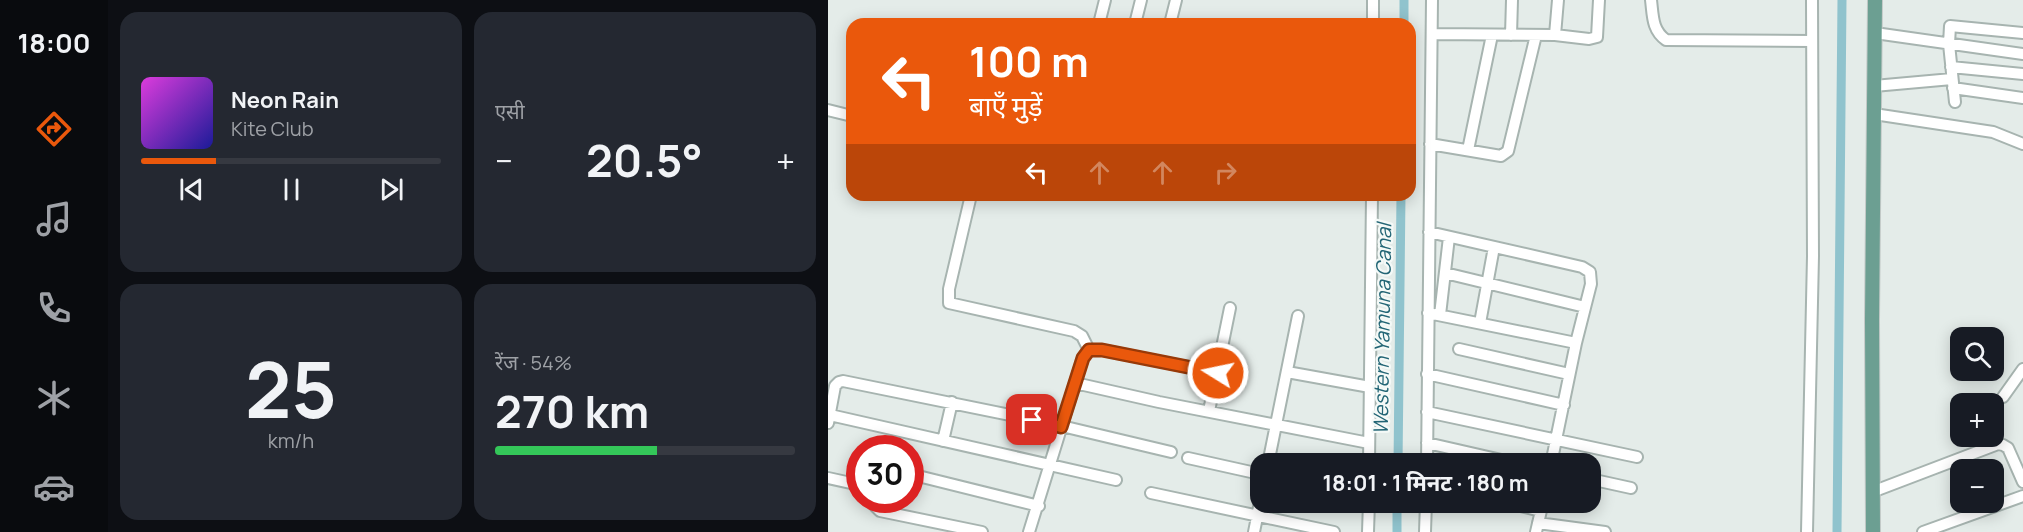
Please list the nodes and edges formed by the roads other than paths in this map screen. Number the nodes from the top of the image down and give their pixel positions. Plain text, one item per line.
1 (1105, 0) edge
2 (1141, 0) edge
3 (1176, 0) edge
4 (1373, 0) edge
5 (1432, 0) edge
6 (1512, 0) edge
7 (1558, 0) edge
8 (1599, 0) edge
9 (1651, 0) edge
10 (1812, 0) edge
11 (1875, 0) edge
12 (1100, 18) edge
13 (1136, 18) edge
14 (1172, 18) edge
15 (1373, 18) edge
16 (1875, 33) junction
17 (2023, 33) edge
18 (1432, 34) junction
19 (1492, 35) junction
20 (1511, 35) junction
21 (1536, 35) junction
22 (1555, 36) junction
23 (1812, 41) junction
24 (1949, 44) junction
25 (2023, 54) edge
26 (2023, 74) edge
27 (1952, 78) junction
28 (1874, 86) junction
29 (2023, 98) edge
30 (1955, 102) dead end
31 (828, 110) edge
32 (846, 114) edge
33 (1874, 114) junction
34 (1430, 144) junction
35 (2023, 144) edge
36 (1468, 150) junction
37 (970, 201) edge
38 (1372, 201) edge
39 (1429, 232) junction
40 (1449, 237) junction
41 (1494, 247) junction
42 (1445, 273) junction
43 (1487, 283) junction
44 (1585, 307) junction
45 (1230, 308) dead end
46 (1428, 313) junction
47 (1440, 315) junction
48 (1298, 316) dead end
49 (1480, 322) junction
50 (1576, 343) junction
51 (1459, 349) dead end
52 (1089, 350) junction
53 (2023, 369) edge
54 (1287, 372) junction
55 (1218, 373) junction
56 (1427, 374) junction
57 (1569, 374) junction
58 (1075, 383) junction
59 (1370, 387) junction
60 (2004, 397) edge
61 (952, 402) junction
62 (1564, 405) junction
63 (1209, 411) junction
64 (1427, 412) junction
65 (829, 419) edge
66 (1276, 425) junction
67 (1061, 427) junction
68 (1556, 440) junction
69 (943, 441) junction
70 (1370, 443) junction
71 (1427, 443) junction
72 (1171, 452) dead end
73 (1270, 453) edge
74 (1370, 453) edge
75 (1427, 453) edge
76 (1471, 453) edge
77 (1553, 453) edge
78 (1637, 457) dead end
79 (1188, 458) dead end
80 (1049, 465) junction
81 (1250, 472) edge
82 (924, 477) edge
83 (828, 478) edge
84 (1116, 480) dead end
85 (1601, 481) edge
86 (846, 482) edge
87 (2023, 482) edge
88 (1630, 488) dead end
89 (1872, 492) junction
90 (1151, 493) dead end
91 (2023, 496) edge
92 (1039, 506) junction
93 (885, 513) edge
94 (1258, 513) edge
95 (1369, 513) edge
96 (1426, 513) edge
97 (1541, 513) edge
98 (1257, 517) junction
99 (1537, 528) edge
100 (982, 532) edge
101 (1029, 532) edge
102 (1254, 532) edge
103 (1334, 532) edge
104 (1368, 532) edge
105 (1425, 532) edge
106 (1605, 532) edge
107 (1808, 532) edge
108 (1873, 532) edge
109 (1923, 532) edge

1 - 12 street
2 - 13 street
3 - 14 street
4 - 15 street
5 - 18 street
6 - 20 street
7 - 22 street
8 - 22 street
9 - 23 street
10 - 23 street
11 - 16 main road
16 - 24 street
16 - 28 main road
17 - 24 street
18 - 19 street
18 - 34 street
19 - 20 street
19 - 36 street
20 - 21 street
21 - 22 street
21 - 36 street
23 - 107 street
24 - 25 street
24 - 27 street
26 - 27 street
27 - 28 street
27 - 29 street
27 - 30 street
28 - 33 main road
31 - 32 street
33 - 35 street
33 - 89 main road
34 - 36 street
34 - 39 street
37 - 52 street
38 - 59 street
39 - 40 street
39 - 46 street
40 - 41 street
40 - 42 street
41 - 43 street
41 - 44 street
42 - 43 street
42 - 47 street
43 - 44 street
43 - 49 street
44 - 50 street
45 - 55 street
46 - 47 street
46 - 56 street
47 - 49 street
48 - 54 street
49 - 50 street
50 - 57 street
51 - 57 street
52 - 55 street
52 - 58 street
53 - 60 street
54 - 59 street
54 - 66 street
55 - 63 street
56 - 62 street
56 - 64 street
57 - 62 street
58 - 63 street
58 - 67 street
59 - 70 street
61 - 65 street
61 - 67 street
61 - 69 street
62 - 68 street
63 - 66 street
64 - 68 street
64 - 71 street
65 - 69 street
66 - 70 street
66 - 73 street
67 - 72 street
67 - 80 street
68 - 77 street
68 - 78 street
69 - 80 street
70 - 74 street
71 - 75 street
71 - 76 street
79 - 81 street
80 - 84 street
80 - 92 street
82 - 92 street
83 - 86 street
85 - 88 street
87 - 89 street
89 - 108 main road
90 - 98 street
91 - 109 street
92 - 101 street
93 - 100 street
94 - 98 street
95 - 104 street
96 - 105 street
97 - 99 street
98 - 102 street
98 - 103 street
99 - 106 street

